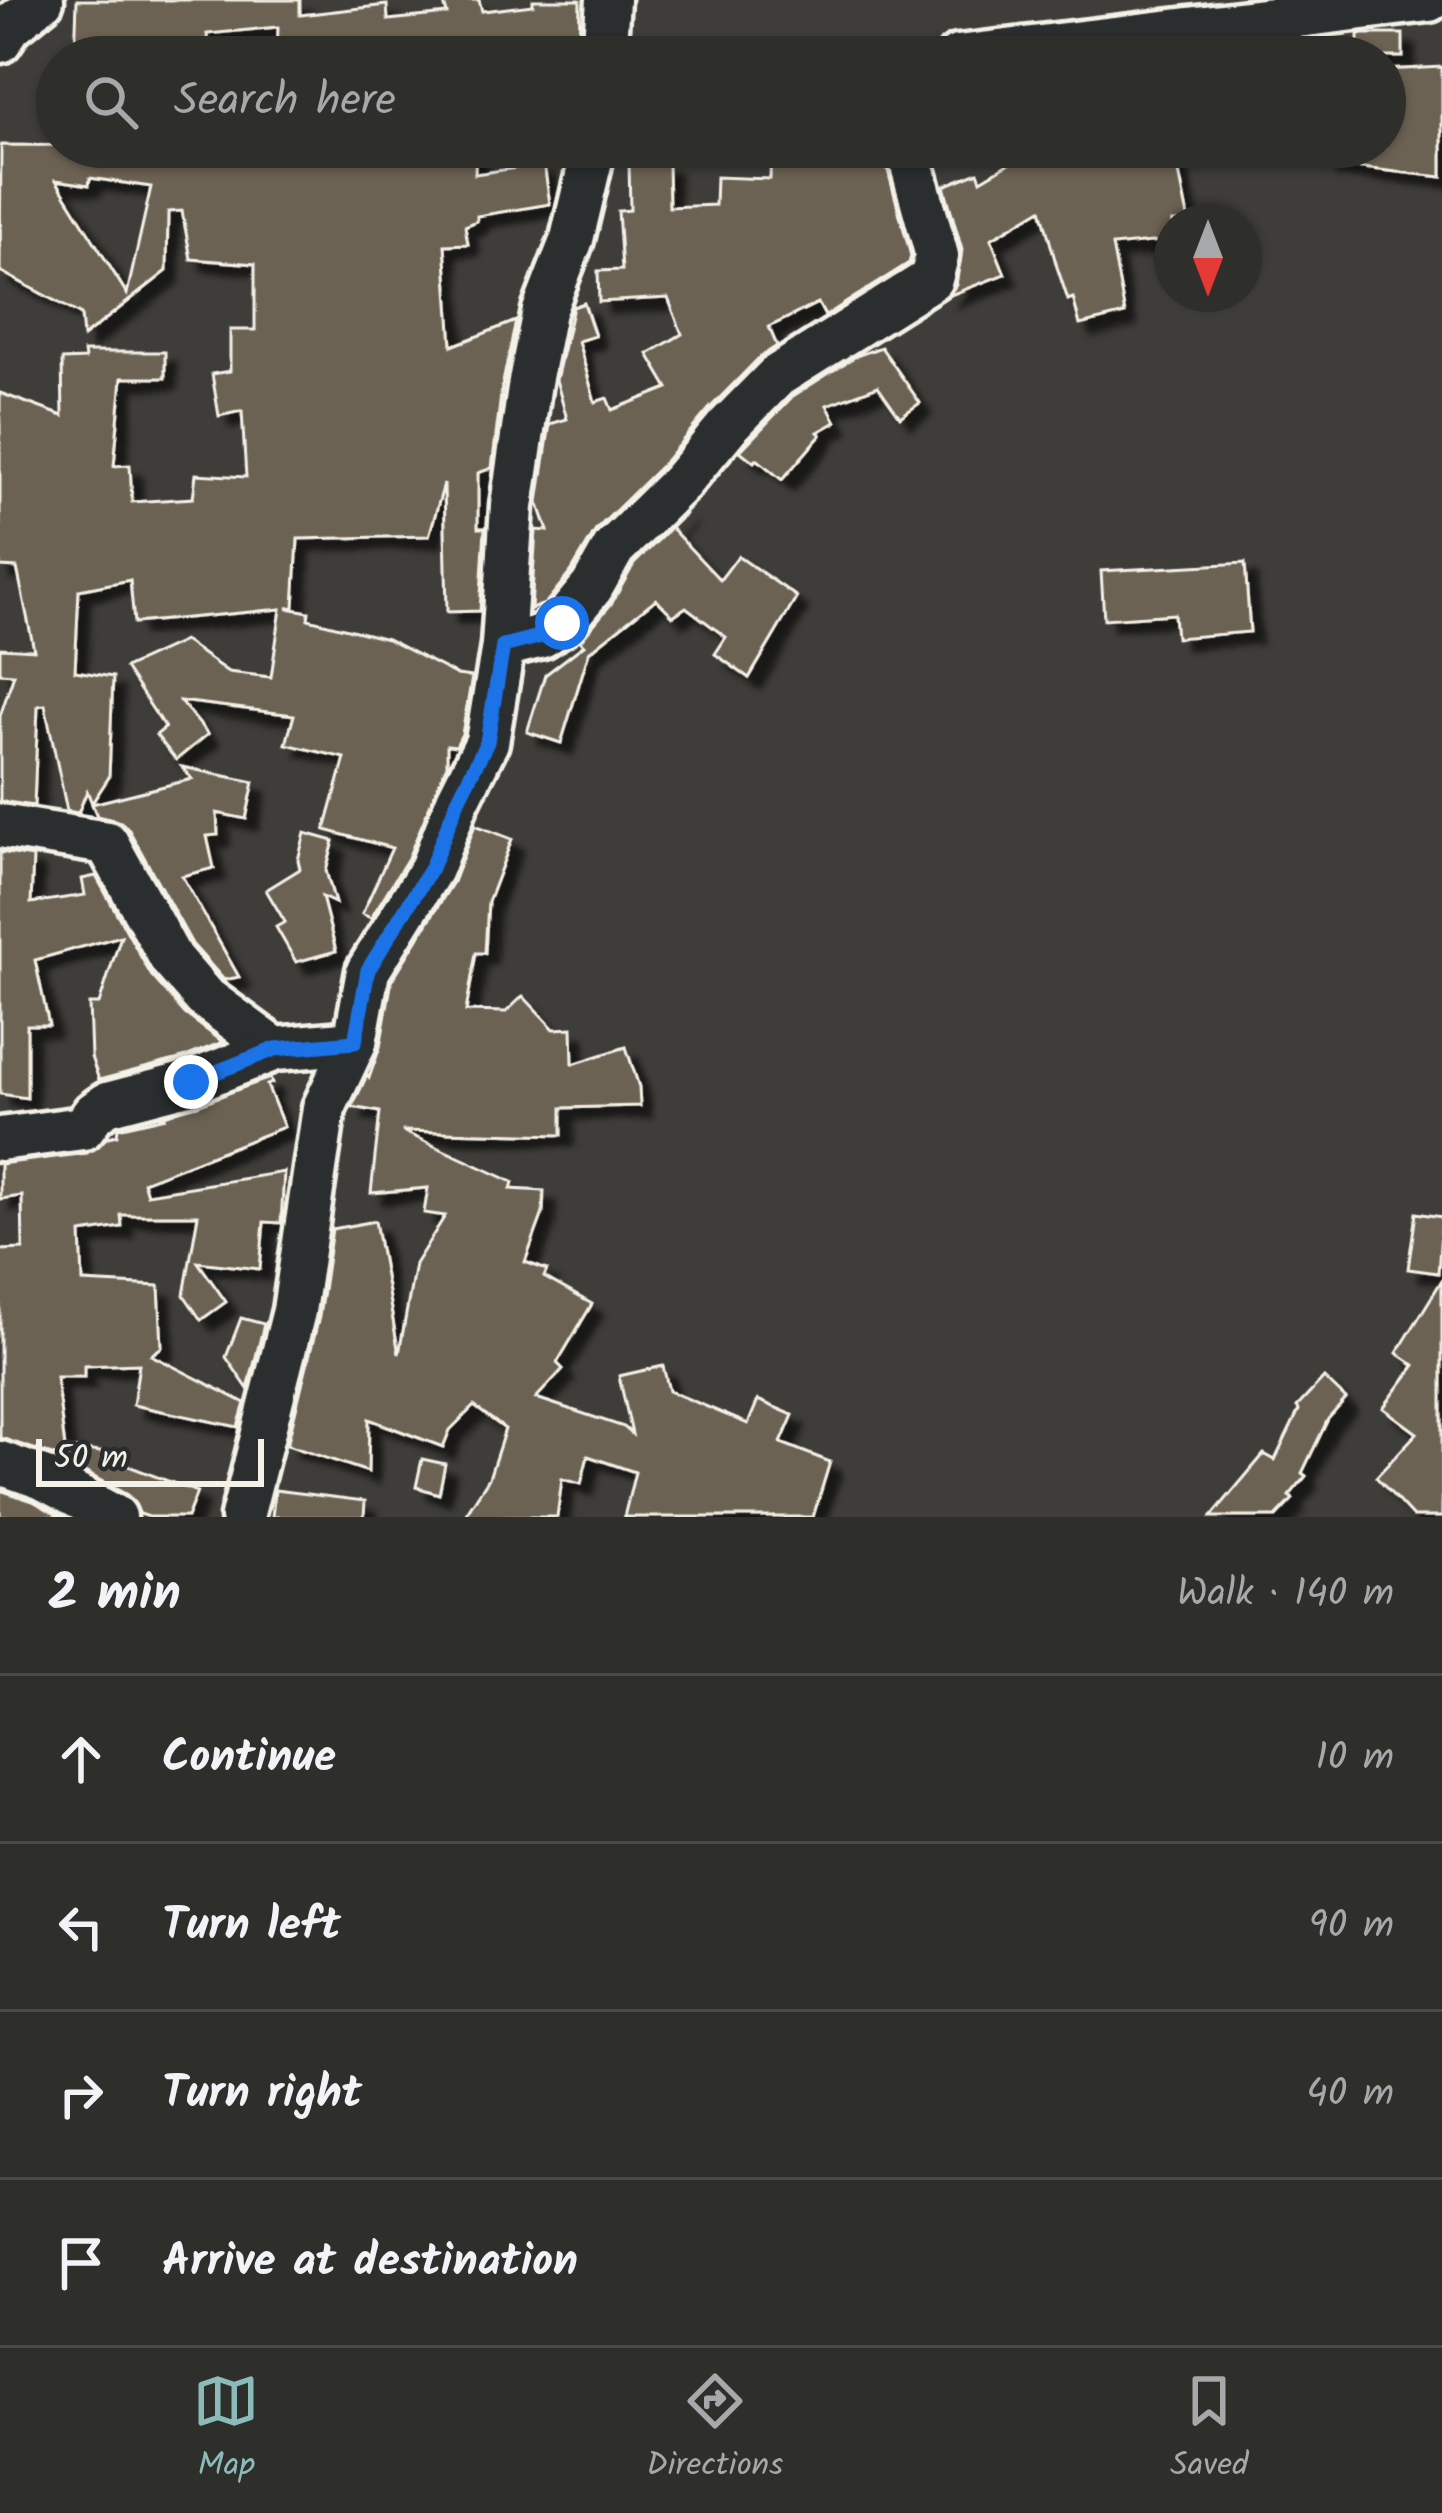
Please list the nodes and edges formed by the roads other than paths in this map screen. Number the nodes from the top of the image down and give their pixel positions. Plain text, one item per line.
1 (42, 0) edge
2 (608, 0) edge
3 (1435, 1) edge
4 (605, 36) edge
5 (1137, 36) edge
6 (0, 41) edge
7 (589, 168) edge
8 (913, 168) edge
9 (503, 646) junction
10 (0, 826) edge
11 (355, 1042) junction
12 (275, 1049) junction
13 (0, 1139) edge
14 (0, 1463) edge
15 (116, 1517) edge
16 (242, 1517) edge

1 - 6 street
2 - 4 street
3 - 5 street
7 - 9 street
8 - 9 street
9 - 11 street
10 - 12 street
11 - 12 street
11 - 16 street
12 - 13 street
14 - 15 street

